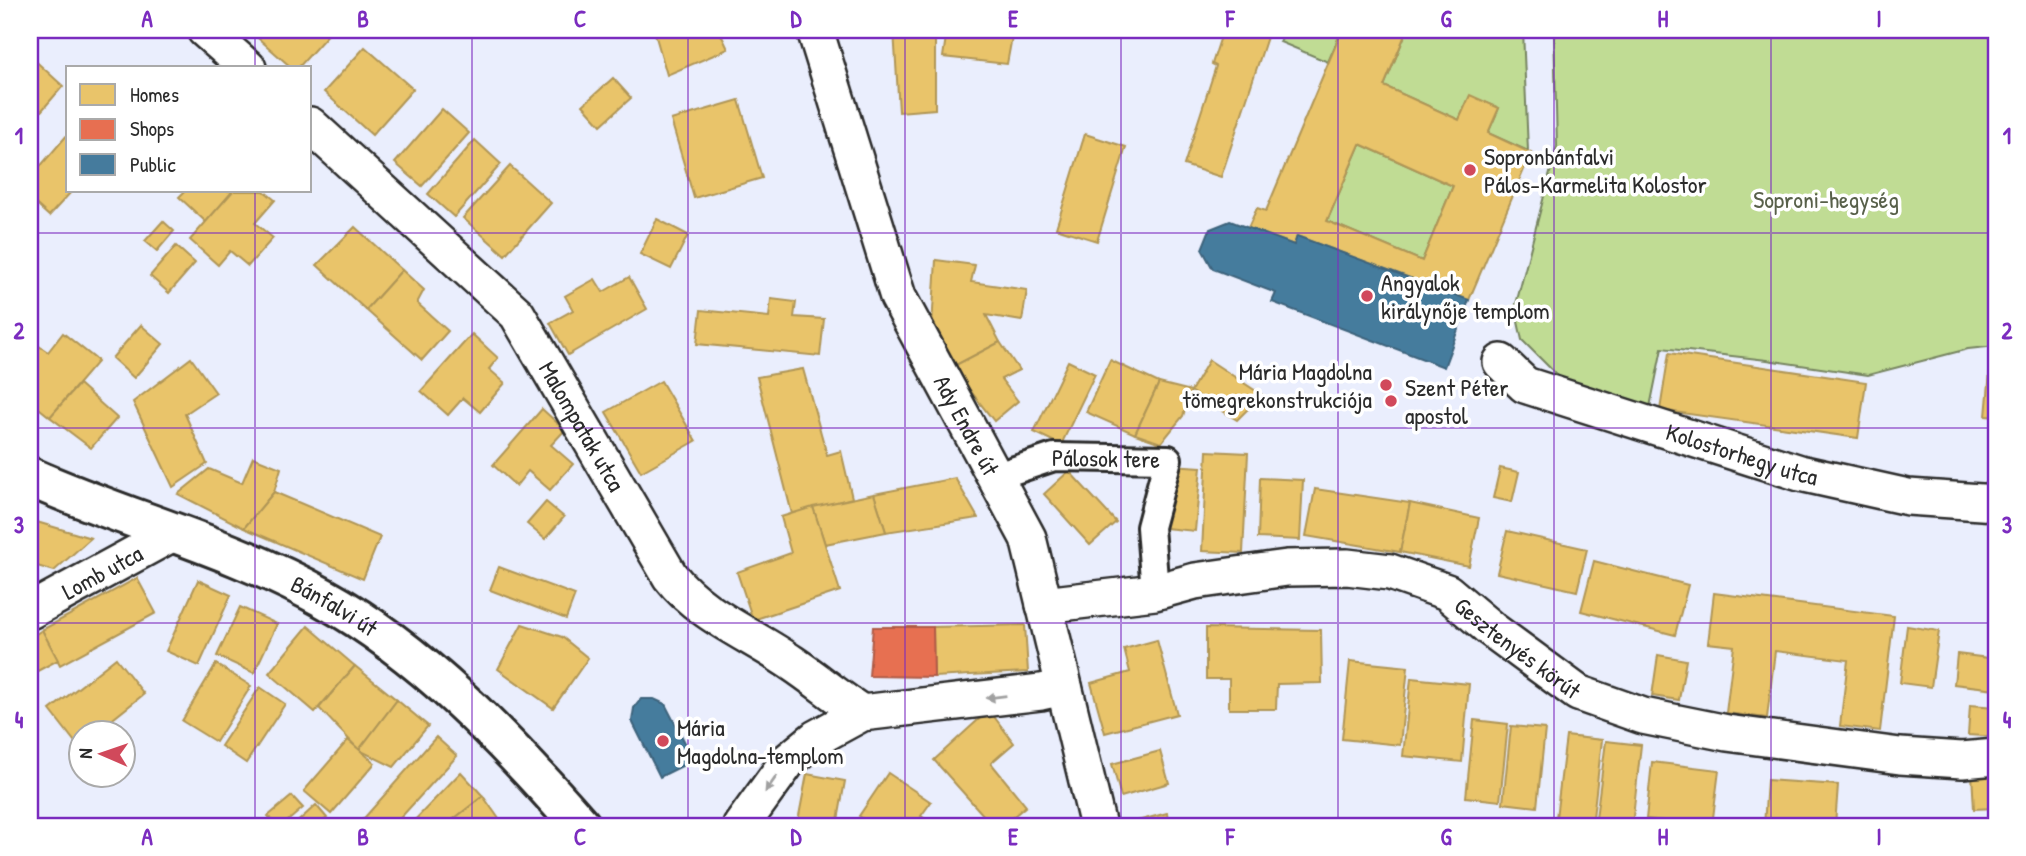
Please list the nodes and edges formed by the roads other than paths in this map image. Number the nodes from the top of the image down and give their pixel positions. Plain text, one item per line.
1 (205, 30) edge
2 (815, 30) edge
3 (246, 66) edge
4 (312, 127) edge
5 (1501, 362) dead end
6 (997, 476) junction
7 (30, 477) edge
8 (1996, 503) edge
9 (175, 532) junction
10 (1155, 592) junction
11 (1044, 605) junction
12 (30, 611) edge
13 (1063, 687) junction
14 (862, 713) junction
15 (1996, 757) edge
16 (581, 826) edge
17 (741, 826) edge
18 (1098, 826) edge

1 - 3 street
2 - 6 street, Ady Endre út
4 - 14 street, Malompatak utca
5 - 8 street, Kolostorhegy utca
6 - 10 street, Pálosok tere
6 - 11 street, Ady Endre út
7 - 9 street, Bánfalvi út
9 - 12 street, Lomb utca
9 - 16 street, Bánfalvi út
10 - 11 street, Gesztenyés körút
10 - 15 street, Gesztenyés körút
11 - 13 street, Ady Endre út
13 -> 14 street
13 - 18 street, Ady Endre út
14 -> 17 street

